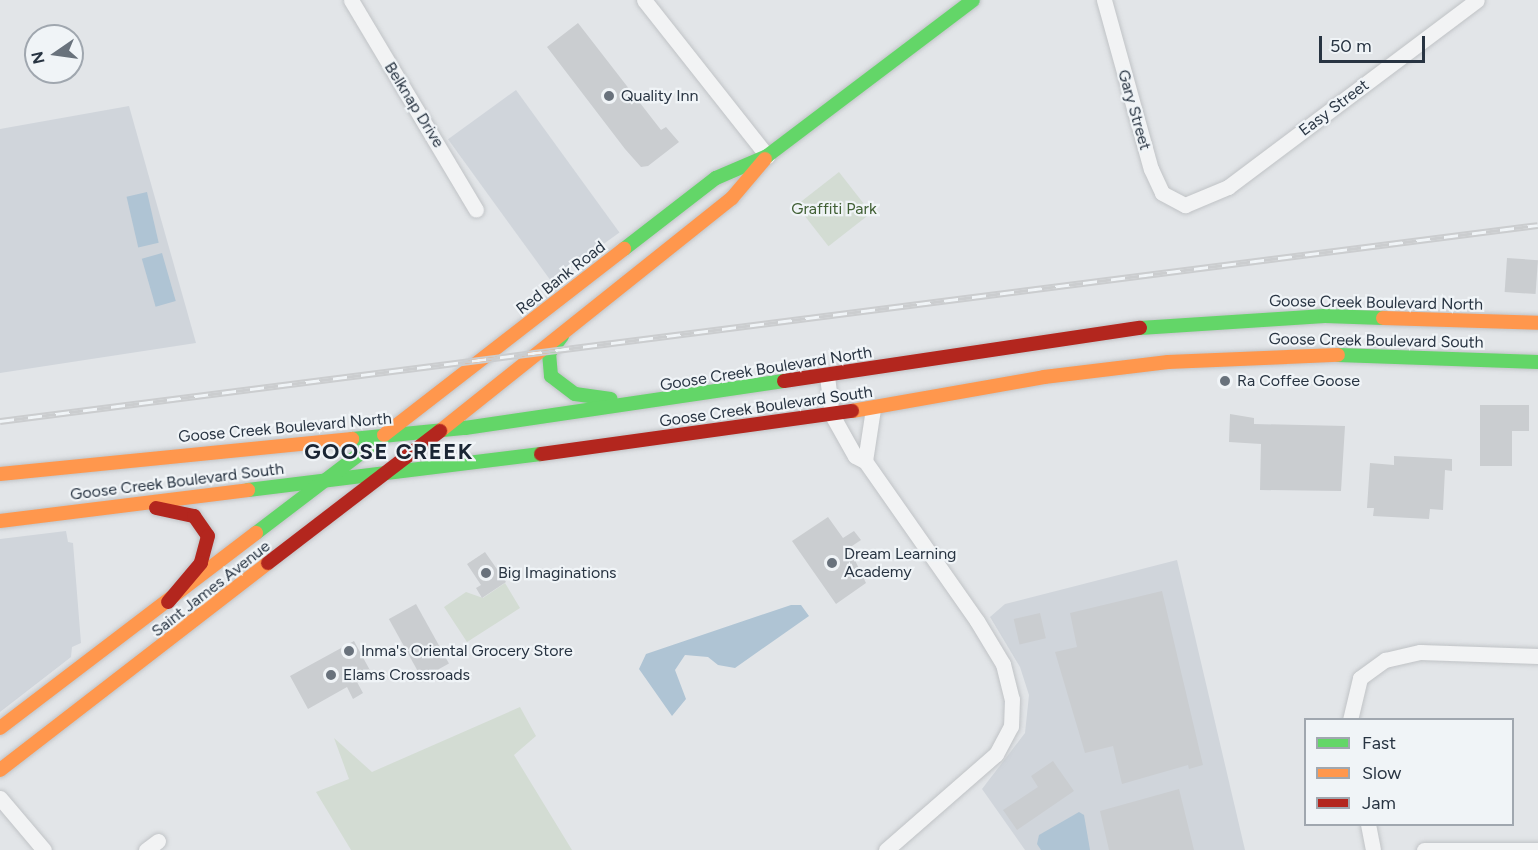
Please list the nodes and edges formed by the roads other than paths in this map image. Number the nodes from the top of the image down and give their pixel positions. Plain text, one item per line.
1 (351, 0) edge
2 (644, 0) edge
3 (973, 0) edge
4 (1104, 0) edge
5 (1476, 0) edge
6 (767, 156) junction
7 (1185, 205) joint
8 (476, 210) dead end
9 (1538, 323) edge
10 (562, 336) junction
11 (1538, 362) edge
12 (827, 376) junction
13 (648, 404) junction
14 (873, 409) junction
15 (832, 416) junction
16 (440, 431) junction
17 (382, 437) junction
18 (865, 461) junction
19 (386, 473) junction
20 (0, 474) edge
21 (327, 480) junction
22 (124, 506) junction
23 (0, 521) edge
24 (168, 602) junction
25 (1538, 656) edge
26 (1350, 718) edge
27 (0, 728) edge
28 (0, 770) edge
29 (0, 798) edge
30 (1368, 826) edge
31 (44, 850) edge
32 (886, 850) edge
33 (1373, 850) edge
34 (1424, 850) edge
35 (1538, 850) edge

1 - 8 street, Belknap Drive
2 - 6 street
3 - 6 main road, Red Bank Road
4 - 7 street, Gary Street
5 - 7 street, Easy Street
6 - 10 main road, Red Bank Road
6 - 17 main road, Red Bank Road
9 - 12 main road, Goose Creek Boulevard North
10 - 13 main road
10 - 16 main road, Red Bank Road
11 - 14 main road, Goose Creek Boulevard South
12 - 13 main road, Goose Creek Boulevard North
12 - 15 street
13 - 16 main road, Goose Creek Boulevard North
14 - 15 main road, Goose Creek Boulevard South
14 - 18 street
15 - 18 street
15 - 19 main road, Goose Creek Boulevard South
16 - 17 main road, Goose Creek Boulevard North
16 - 19 main road, Saint James Avenue
17 - 20 main road, Goose Creek Boulevard North
17 - 21 main road, Saint James Avenue
18 - 32 street
19 - 21 main road, Goose Creek Boulevard South
19 - 28 main road, Saint James Avenue
21 - 22 main road, Goose Creek Boulevard South
21 - 24 main road, Saint James Avenue
22 - 23 main road, Goose Creek Boulevard South
22 - 24 main road
24 - 27 main road, Saint James Avenue
25 - 26 street
29 - 31 street
30 - 33 street
34 - 35 street

